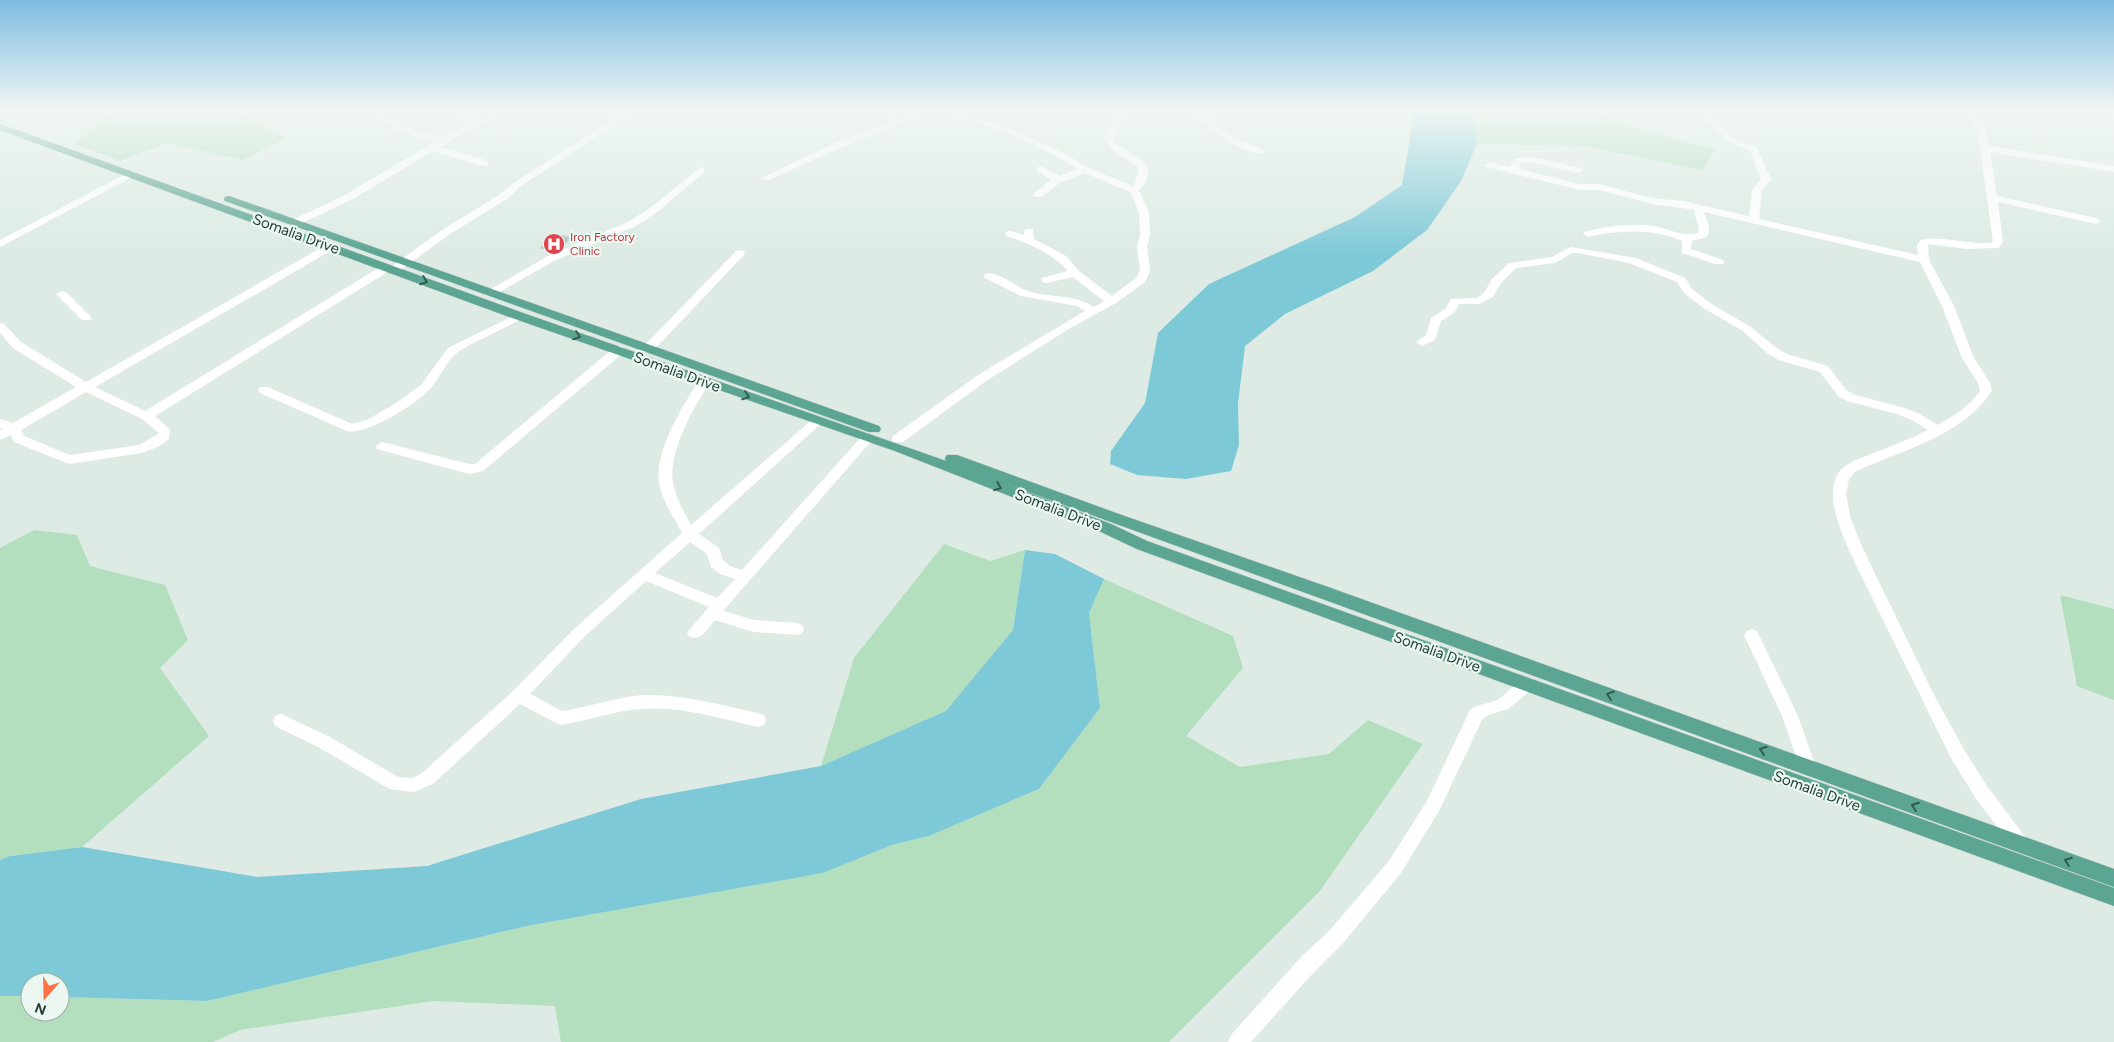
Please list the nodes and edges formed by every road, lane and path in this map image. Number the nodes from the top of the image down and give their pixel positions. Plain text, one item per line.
1 (83, 157) edge
2 (113, 157) edge
3 (418, 157) edge
4 (464, 157) edge
5 (561, 157) edge
6 (813, 157) edge
7 (1063, 157) edge
8 (1128, 157) edge
9 (1757, 157) edge
10 (1987, 157) edge
11 (2039, 157) edge
12 (485, 164) dead end
13 (1490, 165) dead end
14 (1040, 169) dead end
15 (2114, 169) edge
16 (701, 170) dead end
17 (1085, 170) junction
18 (1578, 170) dead end
19 (1516, 172) junction
20 (131, 174) junction
21 (766, 178) dead end
22 (1058, 180) junction
23 (1134, 190) junction
24 (1038, 195) dead end
25 (1991, 198) junction
26 (1700, 208) junction
27 (2096, 221) dead end
28 (296, 222) junction
29 (1754, 222) junction
30 (1010, 234) dead end
31 (1588, 234) dead end
32 (1687, 239) junction
33 (0, 244) edge
34 (330, 247) junction
35 (740, 253) dead end
36 (1924, 260) junction
37 (1719, 262) dead end
38 (395, 266) junction
39 (1075, 272) junction
40 (989, 276) dead end
41 (1046, 280) dead end
42 (490, 292) junction
43 (62, 294) dead end
44 (1112, 301) junction
45 (1094, 311) junction
46 (519, 316) junction
47 (86, 318) dead end
48 (0, 326) edge
49 (1422, 342) dead end
50 (648, 349) junction
51 (620, 350) junction
52 (704, 382) junction
53 (87, 388) junction
54 (264, 390) dead end
55 (146, 416) junction
56 (818, 421) junction
57 (0, 422) edge
58 (14, 428) junction
59 (1937, 430) junction
60 (0, 436) edge
61 (868, 438) junction
62 (898, 439) junction
63 (382, 446) dead end
64 (689, 534) junction
65 (644, 574) junction
66 (744, 576) junction
67 (716, 609) junction
68 (797, 629) dead end
69 (695, 632) dead end
70 (1752, 635) dead end
71 (1526, 684) junction
72 (519, 696) junction
73 (281, 720) dead end
74 (758, 720) dead end
75 (1808, 767) junction
76 (2020, 844) junction
77 (2114, 878) edge
78 (2114, 897) edge
79 (1238, 1042) edge

1 - 20 main road, Somalia Drive
2 - 28 main road, Somalia Drive
3 - 28 street
4 - 12 street
5 - 38 street
6 - 21 street
7 - 17 street
8 - 23 street
9 - 29 street
10 - 25 street
11 - 15 street
13 - 19 street
14 - 22 street
16 - 42 street
17 - 22 street
17 - 23 street
18 - 19 street
19 - 26 street
20 - 33 street
20 - 34 main road, Somalia Drive
22 - 24 street
23 - 44 street
25 - 27 street
25 - 36 street
26 - 29 street
26 - 32 street
28 - 38 main road, Somalia Drive
29 - 36 street
30 - 39 street
31 - 32 street
32 - 37 street
34 - 38 main road, Somalia Drive
34 - 53 street
35 - 50 street
36 - 59 street
38 - 42 main road, Somalia Drive
38 -> 46 main road, Somalia Drive
38 - 55 street
39 - 41 street
39 - 44 street
40 - 45 street
42 - 50 main road, Somalia Drive
43 - 47 street
44 - 45 street
45 - 62 street
46 -> 51 main road, Somalia Drive
46 - 54 street
48 - 53 street
49 - 59 street
50 - 62 main road, Somalia Drive
51 - 52 main road, Somalia Drive
51 - 63 street
52 -> 56 main road, Somalia Drive
52 - 64 street
53 - 55 street
53 - 58 street
55 - 58 street
56 - 61 main road, Somalia Drive
56 - 64 street
57 - 58 street
58 - 60 street
59 - 76 street
61 - 66 street
61 -> 71 main road, Somalia Drive
75 -> 62 main road, Somalia Drive
64 - 65 street
64 - 66 street
65 - 67 street
65 - 72 street
66 - 67 street
67 - 68 street
67 - 69 street
70 - 75 street
71 - 78 main road, Somalia Drive
71 - 79 street
72 - 73 street
72 - 74 street
76 -> 75 main road, Somalia Drive
77 -> 76 main road, Somalia Drive

